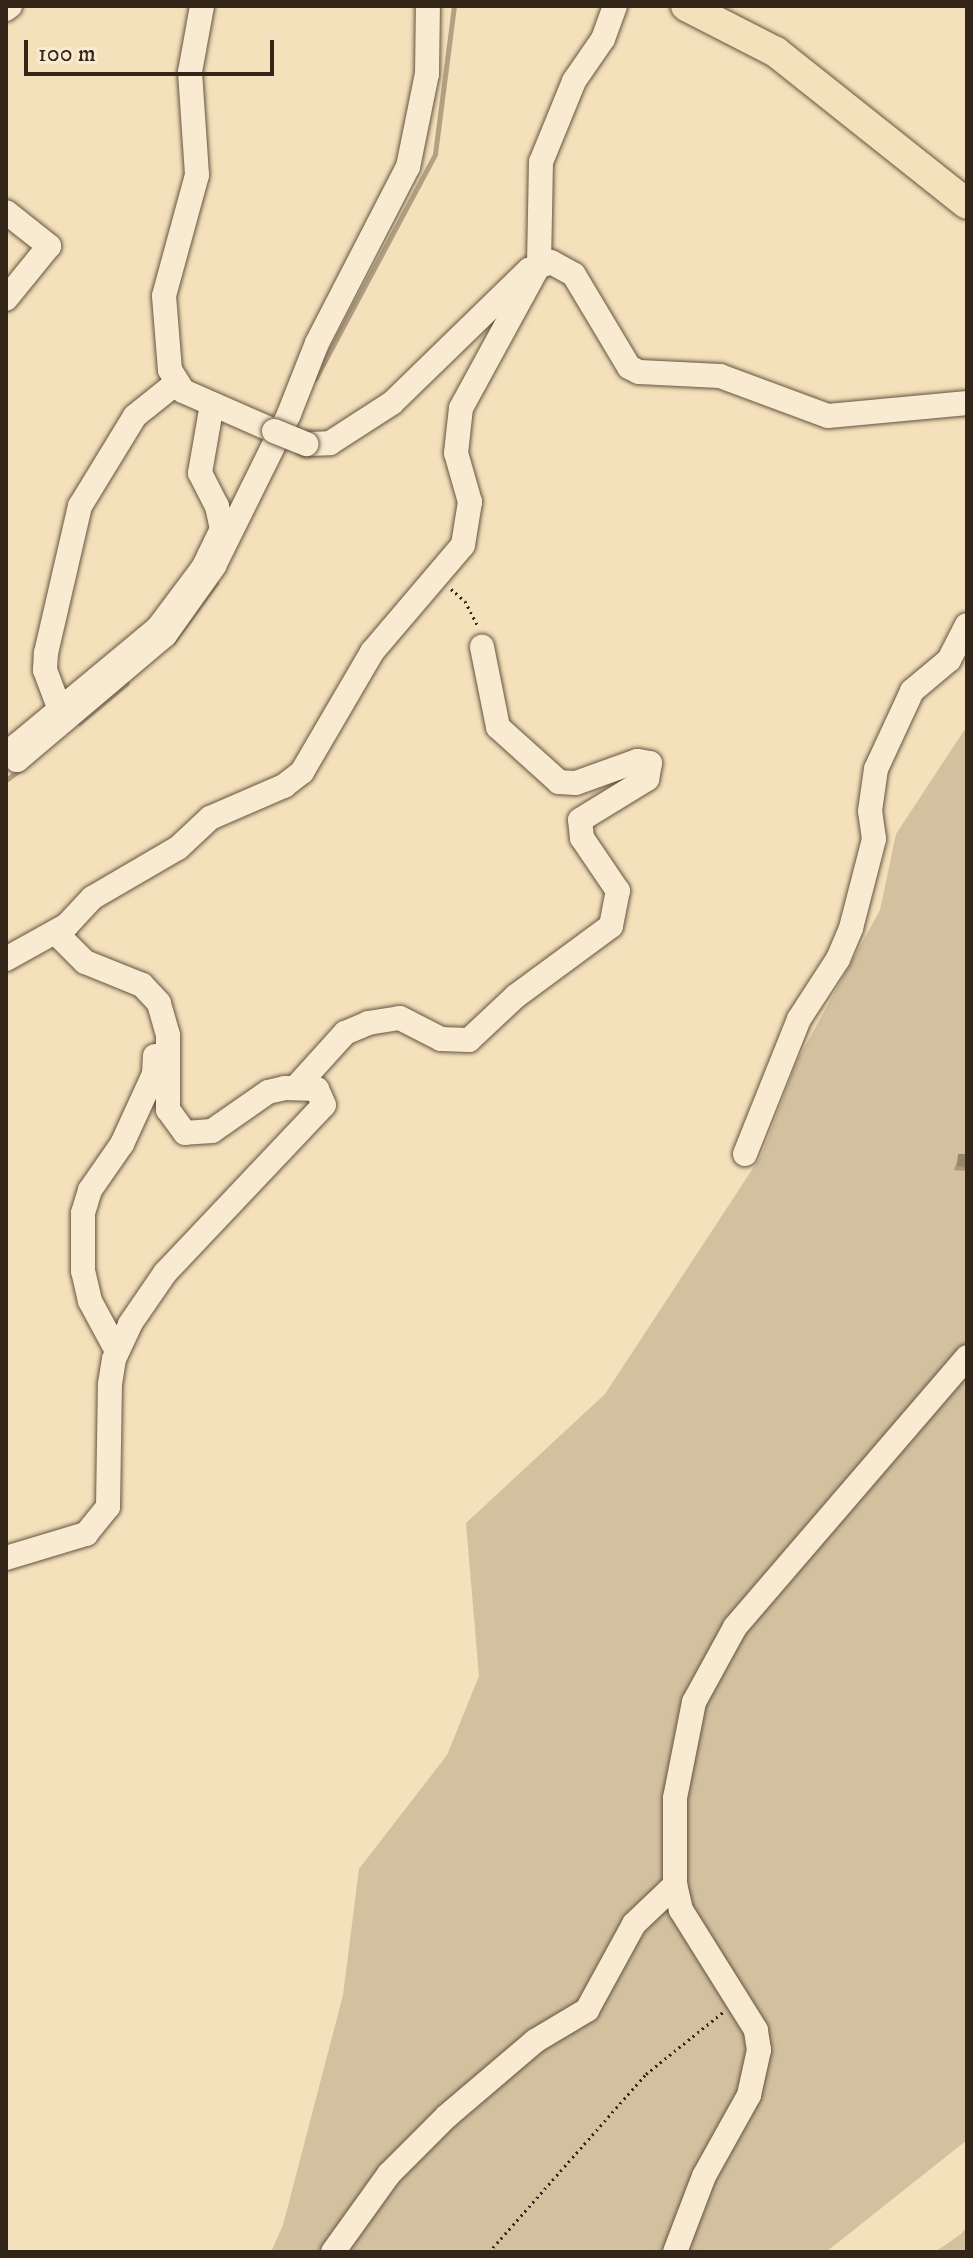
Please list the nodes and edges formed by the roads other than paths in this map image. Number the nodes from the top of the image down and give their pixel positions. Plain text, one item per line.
1 (202, 6) edge
2 (428, 6) edge
3 (615, 6) edge
4 (686, 6) edge
5 (720, 6) edge
6 (967, 186) edge
7 (967, 204) edge
8 (6, 212) edge
9 (539, 265) junction
10 (6, 299) edge
11 (175, 384) junction
12 (967, 403) edge
13 (212, 404) junction
14 (967, 625) edge
15 (482, 647) road end
16 (60, 710) junction
17 (55, 932) junction
18 (6, 959) edge
19 (165, 1019) junction
20 (297, 1086) junction
21 (745, 1154) dead end
22 (117, 1351) junction
23 (967, 1357) edge
24 (64, 1538) junction
25 (6, 1558) edge
26 (6, 1573) edge
27 (675, 1885) junction
28 (333, 2252) edge
29 (675, 2252) edge

1 - 11 street
2 - 16 street
3 - 9 street
4 - 7 main road
5 - 6 main road
8 - 10 street
9 - 12 street
9 - 13 street, bridge
9 - 17 street
11 - 13 street
11 - 16 street
13 - 16 street
14 - 21 street
15 - 20 street
17 - 18 street
17 - 19 street
19 - 20 street
19 - 22 street
20 - 22 street
22 - 24 street
23 - 27 street
24 - 25 street
24 - 26 street
27 - 28 street
27 - 29 street

